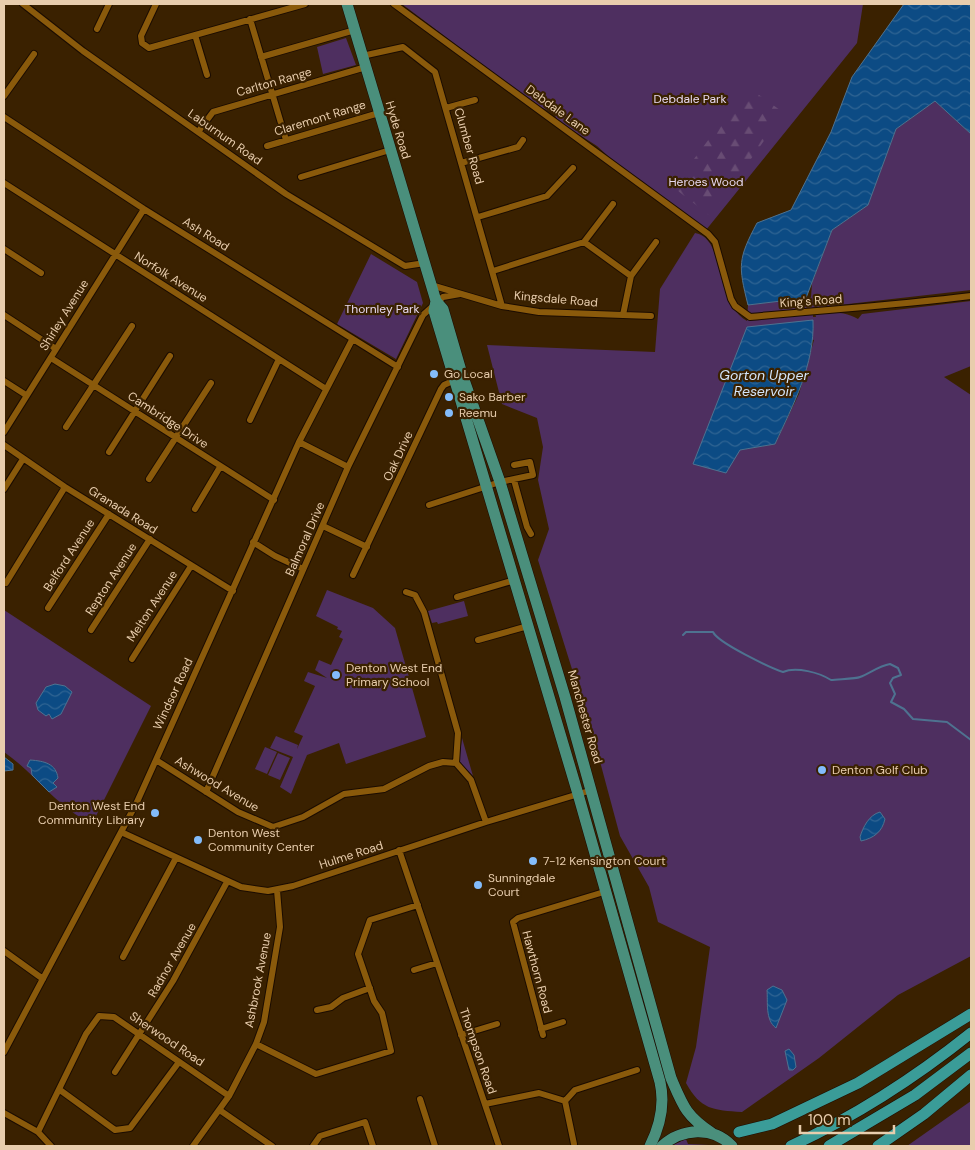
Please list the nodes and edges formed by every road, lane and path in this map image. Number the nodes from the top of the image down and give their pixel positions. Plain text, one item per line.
1 (23, 4) edge
2 (109, 4) edge
3 (156, 4) edge
4 (304, 4) edge
5 (347, 4) edge
6 (394, 4) edge
7 (250, 19) junction
8 (97, 29) dead end
9 (354, 30) junction
10 (195, 35) junction
11 (34, 54) dead end
12 (261, 56) junction
13 (364, 61) junction
14 (206, 75) dead end
15 (272, 95) junction
16 (4, 96) edge
17 (475, 100) dead end
18 (446, 108) junction
19 (379, 113) junction
20 (4, 117) edge
21 (198, 132) junction
22 (286, 140) junction
23 (523, 140) dead end
24 (267, 146) dead end
25 (390, 150) junction
26 (461, 163) junction
27 (574, 168) dead end
28 (301, 177) dead end
29 (4, 183) edge
30 (613, 204) dead end
31 (144, 209) junction
32 (478, 217) junction
33 (708, 234) joint
34 (584, 242) junction
35 (656, 242) dead end
36 (4, 249) edge
37 (115, 256) junction
38 (425, 263) junction
39 (493, 271) junction
40 (41, 273) dead end
41 (632, 276) junction
42 (431, 285) junction
43 (460, 294) junction
44 (971, 296) edge
45 (436, 301) junction
46 (502, 306) junction
47 (4, 315) edge
48 (623, 315) junction
49 (651, 316) dead end
50 (132, 326) dead end
51 (352, 340) junction
52 (56, 349) junction
53 (170, 356) dead end
54 (51, 358) junction
55 (278, 359) junction
56 (398, 366) junction
57 (455, 380) junction
58 (4, 381) edge
59 (211, 383) dead end
60 (93, 386) junction
61 (326, 389) junction
62 (26, 395) junction
63 (134, 412) junction
64 (250, 420) dead end
65 (66, 427) dead end
66 (4, 432) edge
67 (176, 438) junction
68 (299, 442) junction
69 (4, 445) edge
70 (109, 452) dead end
71 (23, 459) junction
72 (514, 465) dead end
73 (220, 467) junction
74 (348, 467) junction
75 (149, 479) dead end
76 (514, 480) junction
77 (500, 482) junction
78 (488, 486) junction
79 (65, 487) junction
80 (4, 489) edge
81 (274, 500) junction
82 (429, 505) dead end
83 (195, 509) dead end
84 (109, 514) junction
85 (323, 526) junction
86 (531, 534) dead end
87 (150, 539) junction
88 (253, 542) junction
89 (367, 547) junction
90 (191, 566) junction
91 (304, 569) junction
92 (353, 575) dead end
93 (515, 580) junction
94 (6, 583) dead end
95 (233, 591) junction
96 (406, 592) dead end
97 (456, 597) dead end
98 (48, 608) dead end
99 (528, 626) junction
100 (92, 630) dead end
101 (478, 640) dead end
102 (132, 659) dead end
103 (565, 697) junction
104 (156, 760) junction
105 (456, 763) junction
106 (592, 790) junction
107 (206, 792) junction
108 (578, 794) junction
109 (486, 822) junction
110 (121, 832) junction
111 (399, 850) junction
112 (176, 858) junction
113 (227, 882) junction
114 (277, 890) junction
115 (604, 892) junction
116 (418, 905) junction
117 (4, 950) edge
118 (123, 957) dead end
119 (437, 962) junction
120 (414, 970) dead end
121 (43, 979) junction
122 (370, 988) junction
123 (317, 1010) dead end
124 (971, 1014) edge
125 (563, 1022) dead end
126 (497, 1024) dead end
127 (971, 1032) edge
128 (140, 1035) junction
129 (461, 1035) junction
130 (256, 1044) junction
131 (650, 1049) junction
132 (4, 1052) edge
133 (971, 1053) edge
134 (179, 1062) junction
135 (637, 1070) dead end
136 (115, 1072) dead end
137 (971, 1075) edge
138 (60, 1090) junction
139 (229, 1096) junction
140 (420, 1099) dead end
141 (566, 1101) junction
142 (484, 1104) junction
143 (220, 1111) junction
144 (4, 1114) edge
145 (38, 1132) junction
146 (716, 1135) junction
147 (574, 1144) dead end
148 (51, 1146) edge
149 (193, 1146) edge
150 (272, 1146) edge
151 (313, 1146) edge
152 (373, 1146) edge
153 (435, 1146) edge
154 (499, 1146) edge
155 (644, 1146) edge
156 (650, 1146) edge
157 (662, 1146) edge
158 (732, 1146) edge
159 (791, 1146) edge
160 (829, 1146) edge
161 (878, 1146) edge

1 - 21 street, Laburnum Road
2 - 8 street
3 - 10 street
4 - 7 street
5 - 9 highway, Hyde Road
6 - 33 street, Debdale Lane
7 - 10 street
7 - 12 street
9 - 12 street
9 - 13 highway, Hyde Road
10 - 14 street
11 - 16 street
12 - 15 street
13 - 15 street, Carlton Range
13 - 18 street, Clumber Road
13 - 19 highway, Hyde Road
15 - 21 street, Carlton Range
15 - 22 street
17 - 18 street
18 - 26 street, Clumber Road
19 - 22 street, Claremont Range
19 - 25 highway, Hyde Road
20 - 31 street, Ash Road
21 - 38 street, Laburnum Road
22 - 24 street, Claremont Range
23 - 26 street
25 - 28 street
25 - 38 highway, Hyde Road
26 - 32 street, Clumber Road
27 - 32 street
29 - 37 street, Norfolk Avenue
30 - 34 street
31 - 37 street, Shirley Avenue
31 - 51 street, Ash Road
32 - 39 street, Clumber Road
33 - 44 street, King's Road
34 - 39 street
34 - 41 street
35 - 41 street
36 - 40 street
37 - 52 street, Shirley Avenue
37 - 55 street, Norfolk Avenue
38 - 42 highway, Manchester Road
39 - 46 street, Clumber Road
41 - 48 street
42 - 43 street, Kingsdale Road
42 - 45 highway, Manchester Road
43 - 45 street
43 - 46 street, Kingsdale Road
45 - 56 street, Balmoral Drive
45 - 57 highway, Manchester Road
45 - 77 highway, Manchester Road
46 - 48 street, Kingsdale Road
47 - 52 street
48 - 49 street, Kingsdale Road
50 - 60 street
51 - 56 street, Ash Road
51 - 61 street, Windsor Road
52 - 54 street, Shirley Avenue
53 - 63 street
54 - 60 street, Cambridge Drive
54 - 62 street, Shirley Avenue
55 - 61 street, Norfolk Avenue
55 - 64 street
56 - 74 street, Balmoral Drive
57 - 78 highway, Manchester Road
57 - 89 street, Oak Drive
58 - 62 street
59 - 67 street
60 - 63 street, Cambridge Drive
60 - 65 street
61 - 68 street, Windsor Road
62 - 66 street, Shirley Avenue
63 - 67 street, Cambridge Drive
63 - 70 street
67 - 73 street, Cambridge Drive
67 - 75 street
68 - 74 street
68 - 81 street, Windsor Road
69 - 71 street, Granada Road
71 - 79 street, Granada Road
71 - 80 street
72 - 76 street
73 - 81 street, Cambridge Drive
73 - 83 street
74 - 85 street, Balmoral Drive
76 - 77 street
76 - 86 street
77 - 78 street
77 - 103 highway, Manchester Road
78 - 82 street
78 - 93 highway, Manchester Road
79 - 84 street, Granada Road
79 - 94 street
81 - 88 street, Windsor Road
84 - 87 street, Granada Road
84 - 98 street, Belford Avenue
85 - 89 street
85 - 91 street, Balmoral Drive
87 - 90 street, Granada Road
87 - 100 street, Repton Avenue
88 - 91 street
88 - 95 street, Windsor Road
89 - 92 street, Oak Drive
90 - 95 street, Granada Road
90 - 102 street, Melton Avenue
91 - 107 street, Balmoral Drive
93 - 97 street
93 - 99 highway, Manchester Road
95 - 104 street, Windsor Road
96 - 105 street
99 - 101 street
99 - 108 highway, Manchester Road
103 - 106 highway, Manchester Road
103 - 108 highway
104 - 107 street, Ashwood Avenue
104 - 110 street, Windsor Road
105 - 107 street, Ashwood Avenue
105 - 109 street
106 - 108 street, Hulme Road
106 - 146 highway, Manchester Road
108 - 109 street, Hulme Road
108 - 115 highway, Manchester Road
109 - 111 street, Hulme Road
110 - 112 street, Hulme Road
110 - 121 street, Windsor Road
111 - 114 street, Hulme Road
111 - 116 street, Thompson Road
112 - 113 street, Hulme Road
112 - 118 street
113 - 114 street, Hulme Road
113 - 128 street, Radnor Avenue
114 - 130 street, Ashbrook Avenue
115 - 125 street, Hawthorn Road
115 - 131 highway, Manchester Road
116 - 119 street, Thompson Road
116 - 122 street
117 - 121 street
119 - 120 street
119 - 129 street, Thompson Road
121 - 132 street, Windsor Road
122 - 123 street
122 - 130 street
124 - 146 highway
126 - 129 street
127 - 159 highway
128 - 134 street, Sherwood Road
128 - 136 street, Radnor Avenue
128 - 138 street, Sherwood Road
129 - 142 street, Thompson Road
130 - 139 street, Ashbrook Avenue
131 - 155 highway
131 - 156 highway, Manchester Road
133 - 160 highway
134 - 138 street
134 - 139 street, Sherwood Road
135 - 141 street
137 - 161 highway
138 - 145 street, Sherwood Road
139 - 143 street, Ashbrook Avenue
140 - 153 street
141 - 142 street
141 - 147 street
142 - 154 street, Thompson Road
143 - 149 street, Ashbrook Avenue
143 - 150 street
144 - 145 street
145 - 148 street
146 - 157 highway
146 - 158 highway, Manchester Road
151 - 152 street

